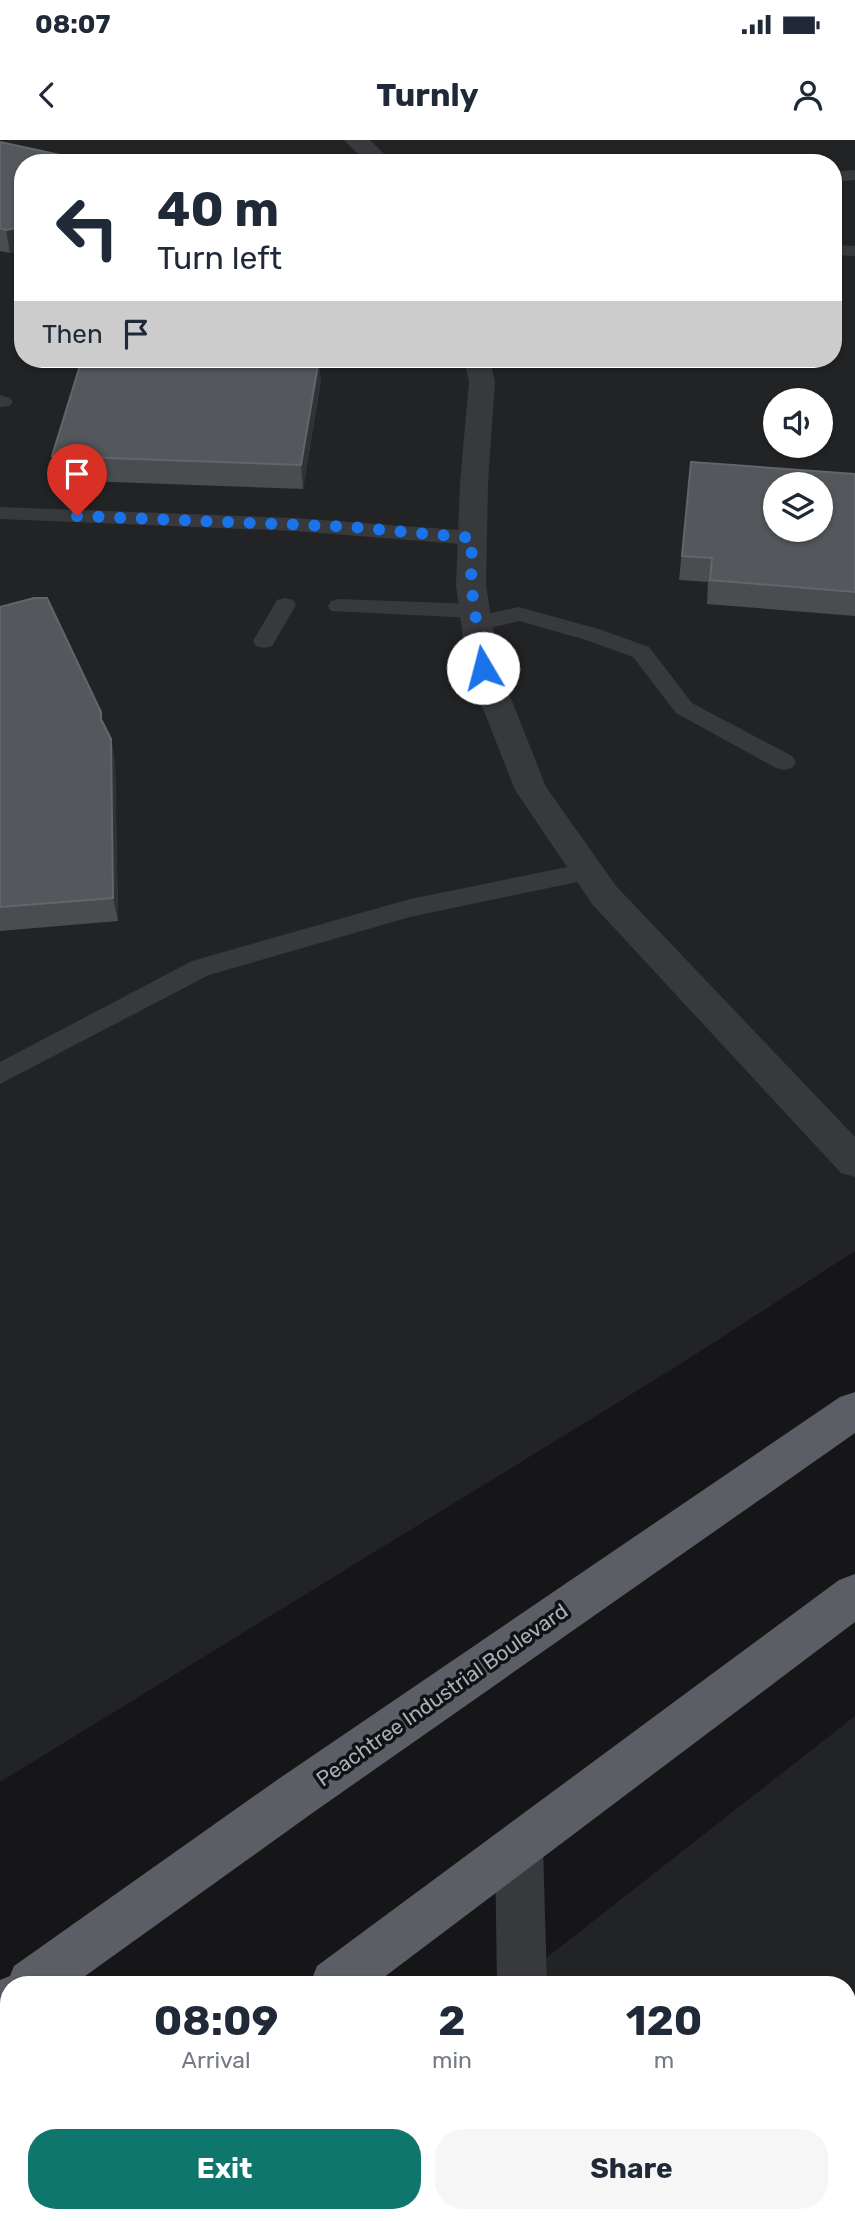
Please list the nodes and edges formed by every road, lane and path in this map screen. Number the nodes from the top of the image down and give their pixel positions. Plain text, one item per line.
1 (356, 140) edge
2 (372, 154) edge
3 (479, 368) edge
4 (0, 513) edge
5 (472, 538) junction
6 (285, 606) dead end
7 (339, 606) dead end
8 (476, 617) junction
9 (264, 641) dead end
10 (784, 762) dead end
11 (587, 872) junction
12 (0, 1074) edge
13 (855, 1162) edge
14 (855, 1410) edge
15 (855, 1595) edge
16 (519, 1847) junction
17 (43, 1976) edge
18 (346, 1976) edge
19 (522, 1976) edge

1 - 2 street
3 - 5 street
4 - 5 lane
5 - 8 street
6 - 9 lane
7 - 8 lane
8 - 10 lane
8 - 11 street
11 - 12 lane
11 - 13 street
14 - 17 highway, Peachtree Industrial Boulevard
15 - 16 highway
16 - 18 highway
16 - 19 street

